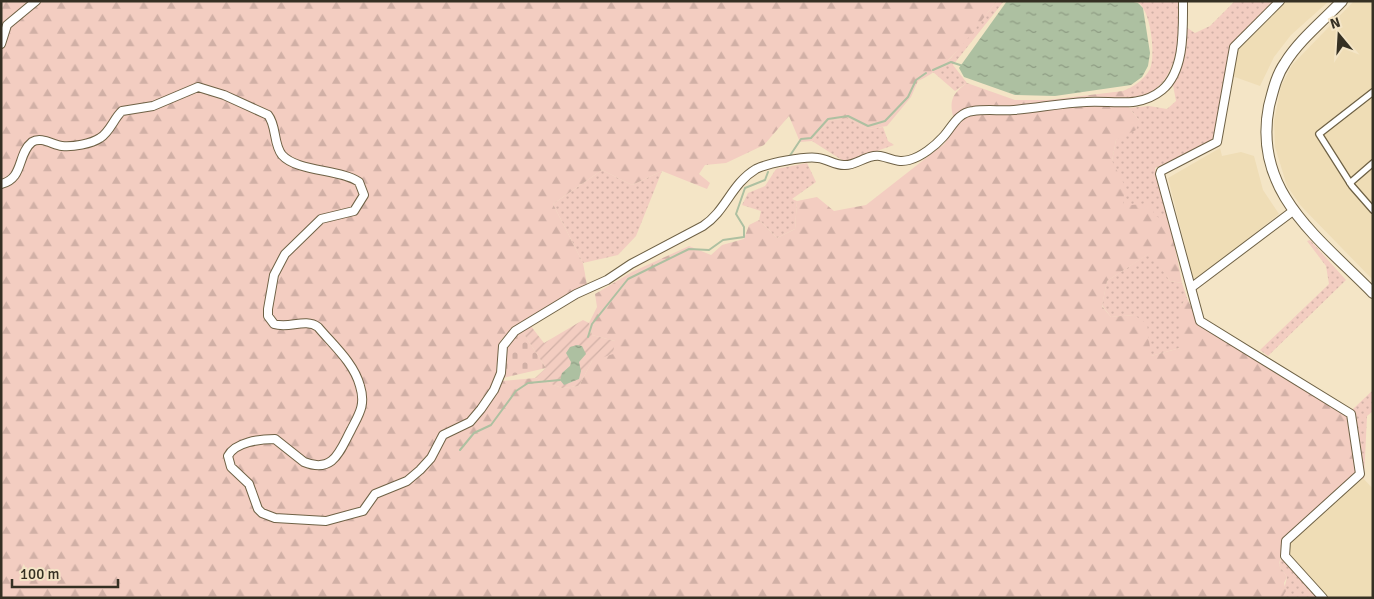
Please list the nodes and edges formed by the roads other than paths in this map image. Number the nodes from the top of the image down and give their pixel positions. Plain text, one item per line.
1 (36, 1) edge
2 (1183, 1) edge
3 (1280, 1) edge
4 (1342, 1) edge
5 (1, 44) edge
6 (1373, 92) edge
7 (1373, 163) edge
8 (1350, 183) junction
9 (1, 184) edge
10 (1373, 210) edge
11 (1293, 211) junction
12 (1192, 287) junction
13 (1373, 292) edge
14 (1323, 598) edge

1 - 5 street
2 - 9 street
3 - 12 street
4 - 11 street
6 - 8 street
7 - 8 street
8 - 10 street
11 - 12 street
11 - 13 street
12 - 14 street

